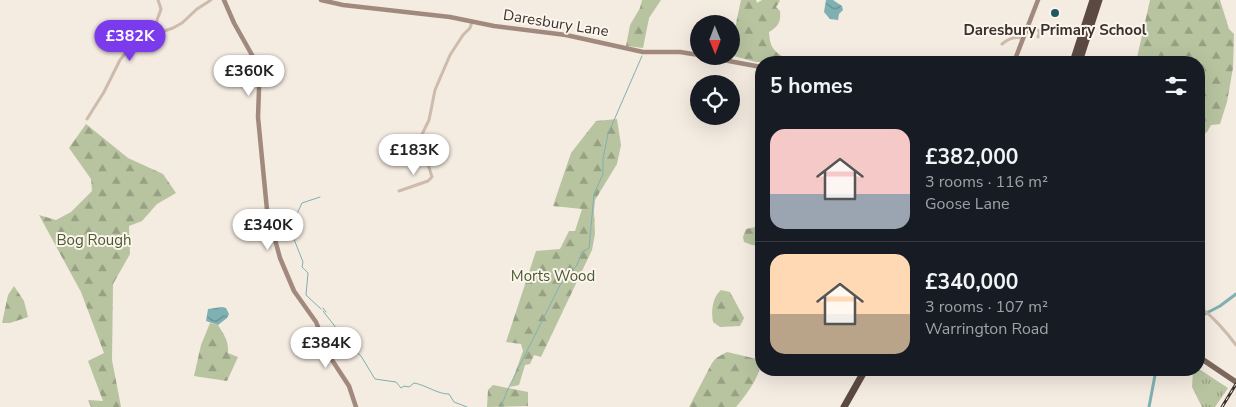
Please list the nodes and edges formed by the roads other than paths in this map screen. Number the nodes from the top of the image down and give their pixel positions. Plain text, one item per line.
1 (158, 0) edge
2 (211, 0) edge
3 (224, 0) edge
4 (321, 0) edge
5 (1038, 0) edge
6 (1093, 0) edge
7 (1098, 0) edge
8 (472, 22) junction
9 (1028, 26) junction
10 (1042, 26) dead end
11 (1040, 31) junction
12 (161, 33) junction
13 (1038, 37) dead end
14 (1023, 39) junction
15 (1002, 44) dead end
16 (690, 54) edge
17 (1016, 56) edge
18 (1076, 56) edge
19 (1082, 56) edge
20 (740, 63) edge
21 (755, 66) edge
22 (87, 119) dead end
23 (399, 191) dead end
24 (1205, 311) edge
25 (1236, 345) edge
26 (1205, 361) edge
27 (862, 376) edge
28 (1235, 382) edge
29 (356, 407) edge
30 (844, 407) edge

1 - 12 street
2 - 12 street
3 - 29 street
4 - 8 street, Daresbury Lane
5 - 9 street
6 - 18 highway
7 - 19 highway
8 - 16 street, Daresbury Lane
8 - 23 street
9 - 11 street
9 - 14 street
10 - 11 street
11 - 13 street
12 - 22 street
14 - 15 street
14 - 17 street
20 - 21 street, Daresbury Lane
24 - 25 street
26 - 28 main road
27 - 30 highway

